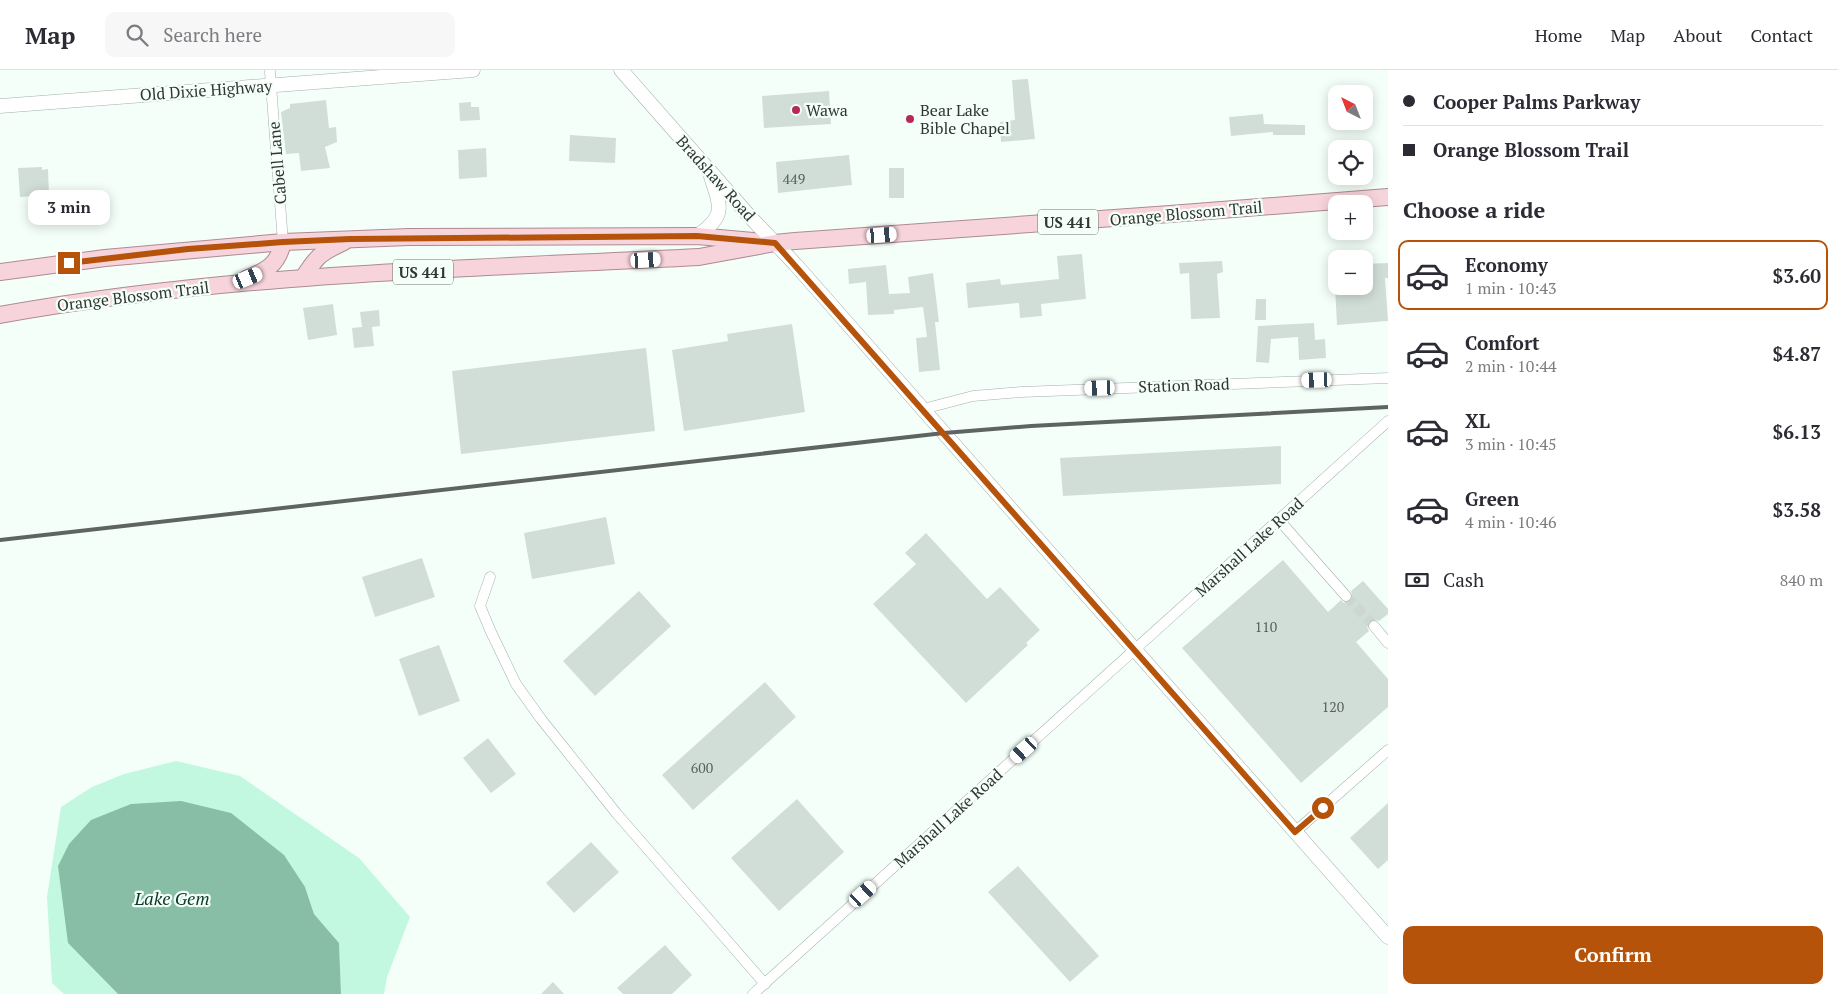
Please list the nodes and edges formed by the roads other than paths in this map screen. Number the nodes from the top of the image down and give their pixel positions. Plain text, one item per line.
1 (473, 70) edge
2 (621, 70) edge
3 (270, 74) edge
4 (0, 106) edge
5 (710, 172) junction
6 (1388, 197) edge
7 (697, 236) junction
8 (350, 239) junction
9 (283, 242) junction
10 (775, 243) junction
11 (0, 272) edge
12 (304, 278) junction
13 (234, 283) junction
14 (0, 315) edge
15 (1388, 378) edge
16 (923, 409) junction
17 (1388, 421) edge
18 (1279, 520) junction
19 (490, 577) dead end
20 (1346, 596) tunnel mouth
21 (1374, 626) tunnel mouth
22 (1388, 642) edge
23 (1135, 650) junction
24 (1388, 750) edge
25 (1295, 832) junction
26 (1388, 937) edge
27 (765, 984) junction
28 (753, 994) edge

1 - 3 street, Old Dixie Highway
2 - 5 street, Bradshaw Road
3 - 4 street, Old Dixie Highway
3 - 9 street, Cabell Lane
5 - 7 street
5 - 10 street, Bradshaw Road
6 - 10 main road, Orange Blossom Trail / US 441
7 - 8 main road, Orange Blossom Trail / US 441
7 - 10 main road, Orange Blossom Trail / US 441
8 - 9 main road, Orange Blossom Trail / US 441
8 - 12 main road
9 - 11 main road, Orange Blossom Trail / US 441
9 - 13 main road
10 - 12 main road, Orange Blossom Trail / US 441
10 - 16 street, Bradshaw Road
12 - 13 main road, Orange Blossom Trail / US 441
13 - 14 main road, Orange Blossom Trail / US 441
15 - 16 street, Station Road
16 - 23 street, Bradshaw Road
17 - 18 street, Marshall Lake Road
18 - 20 street
18 - 23 street, Marshall Lake Road
19 - 27 street
21 - 22 street
23 - 25 street, Bradshaw Road
23 - 27 street, Marshall Lake Road
24 - 25 street
25 - 26 street, Bradshaw Road
27 - 28 street, Marshall Lake Road

